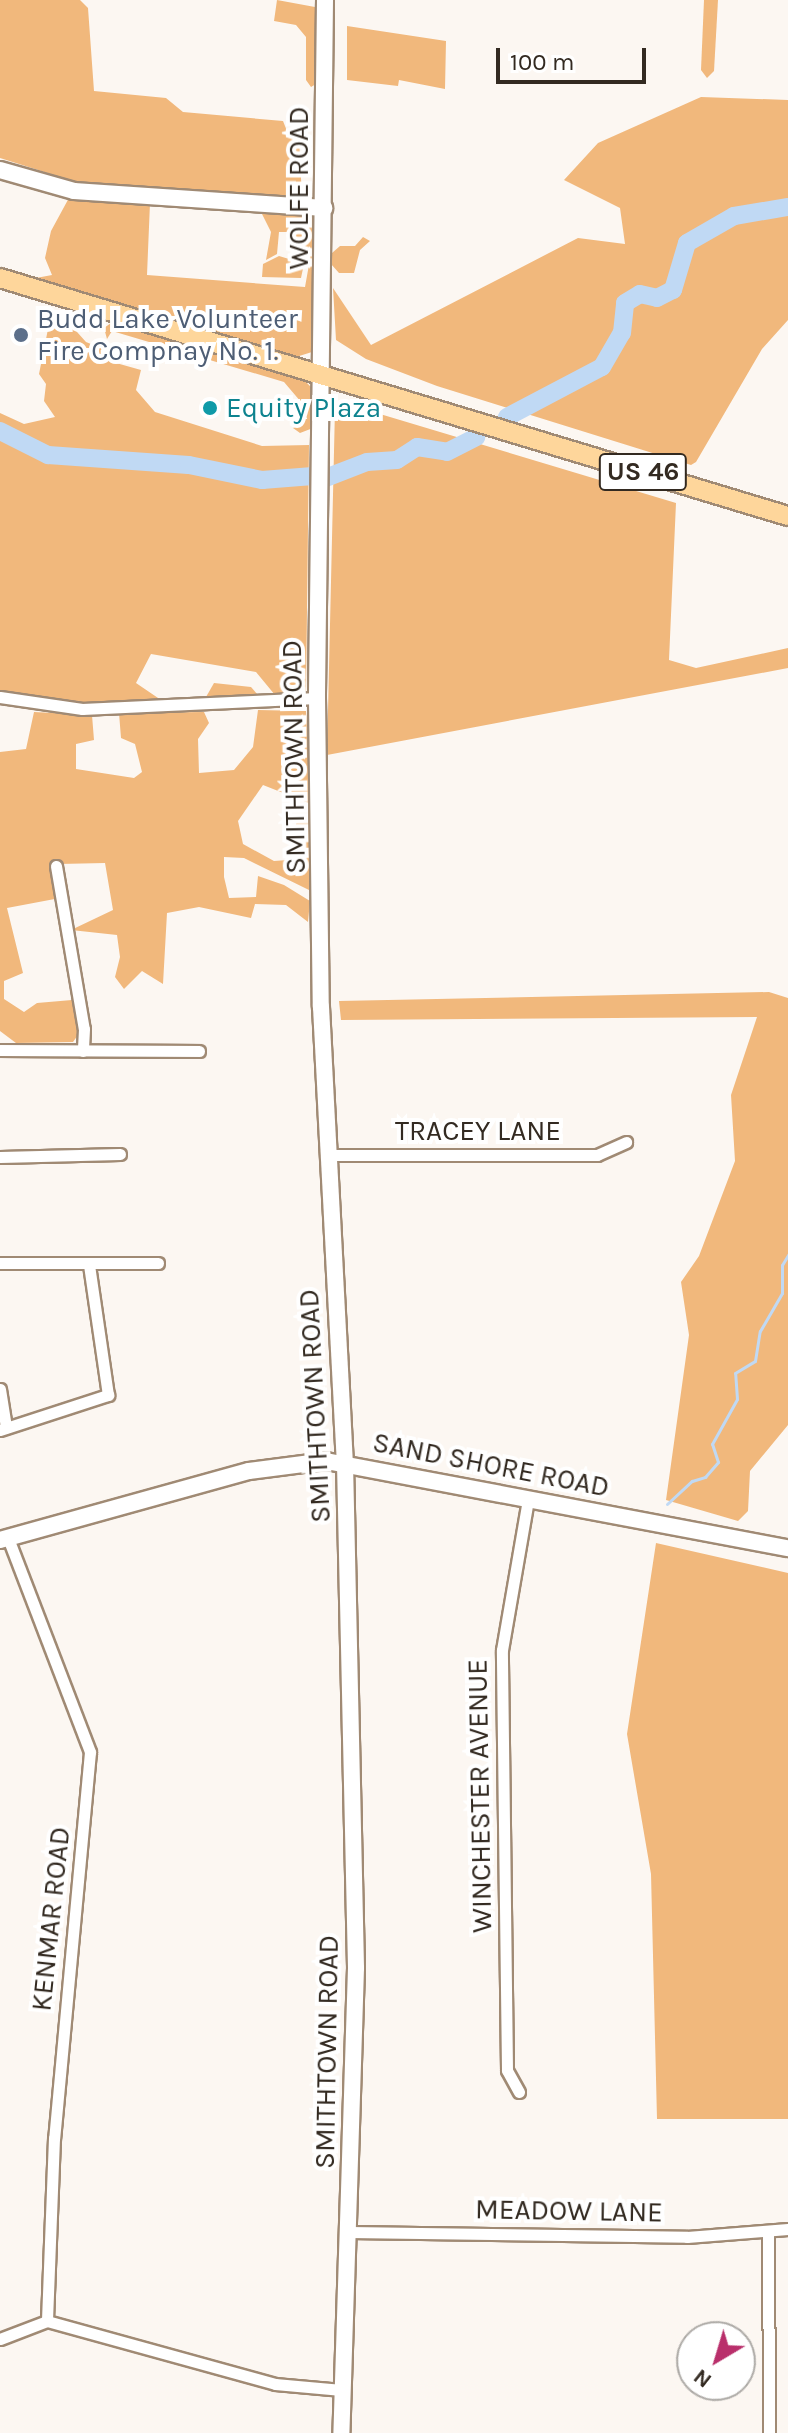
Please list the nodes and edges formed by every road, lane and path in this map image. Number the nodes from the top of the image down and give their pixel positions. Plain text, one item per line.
1 (325, 0) edge
2 (0, 170) edge
3 (324, 208) junction
4 (0, 278) edge
5 (322, 376) junction
6 (788, 516) edge
7 (0, 697) edge
8 (317, 698) junction
9 (56, 866) dead end
10 (0, 1050) edge
11 (83, 1051) junction
12 (199, 1051) dead end
13 (626, 1142) dead end
14 (120, 1154) dead end
15 (328, 1155) junction
16 (0, 1157) edge
17 (0, 1263) edge
18 (158, 1263) dead end
19 (89, 1264) junction
20 (0, 1389) edge
21 (3, 1429) edge
22 (345, 1463) junction
23 (528, 1499) junction
24 (4, 1539) edge
25 (788, 1548) edge
26 (519, 2092) dead end
27 (788, 2229) edge
28 (768, 2231) junction
29 (349, 2232) junction
30 (47, 2321) junction
31 (0, 2339) edge
32 (342, 2390) junction
33 (341, 2433) edge
34 (769, 2433) edge

1 - 3 street, WOLFE ROAD
2 - 3 street
3 - 5 street, WOLFE ROAD
4 - 5 main road, US 46
5 - 6 main road, US 46
5 - 8 street, SMITHTOWN ROAD
7 - 8 street
8 - 15 street, SMITHTOWN ROAD
9 - 11 street
10 - 11 street
11 - 12 street
13 - 15 street, TRACEY LANE
14 - 16 street
15 - 22 street, SMITHTOWN ROAD
17 - 19 street
18 - 19 street
19 - 21 street
20 - 21 street
22 - 23 street, SAND SHORE ROAD
22 - 24 street, SAND SHORE ROAD
22 - 29 street, SMITHTOWN ROAD
23 - 25 street, SAND SHORE ROAD
23 - 26 street, WINCHESTER AVENUE
24 - 30 street, KENMAR ROAD
27 - 28 street, MEADOW LANE
28 - 29 street, MEADOW LANE
28 - 34 street
29 - 32 street, SMITHTOWN ROAD
30 - 31 street
30 - 32 street
32 - 33 street, SMITHTOWN ROAD

